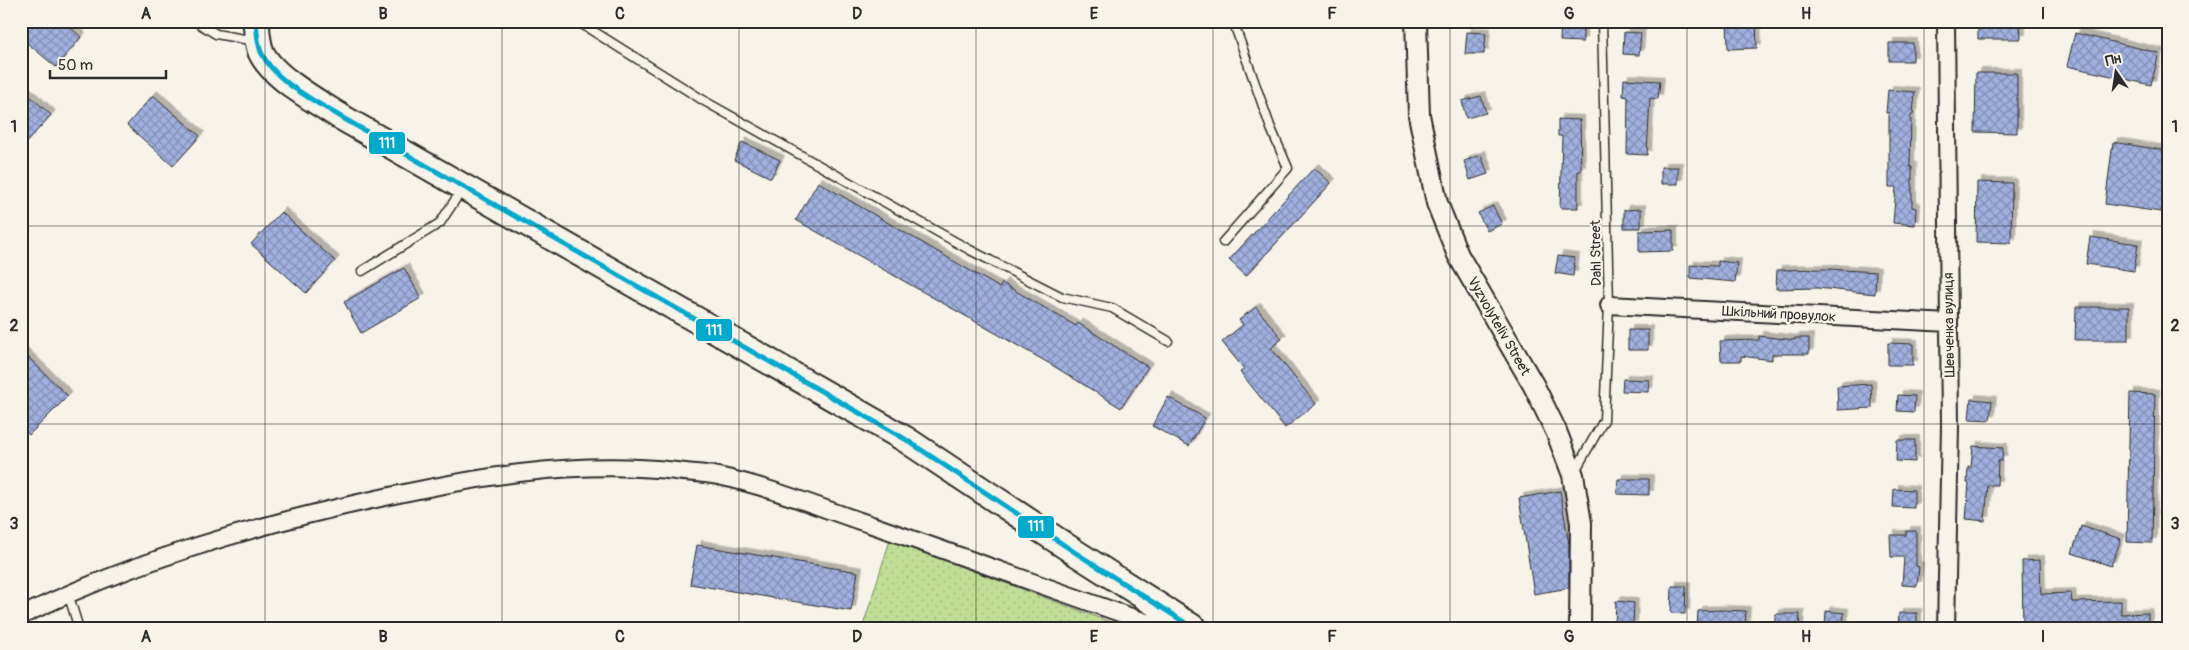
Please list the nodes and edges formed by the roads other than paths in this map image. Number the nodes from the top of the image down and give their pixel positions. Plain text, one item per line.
1 (195, 21) edge
2 (577, 21) edge
3 (1233, 21) edge
4 (1416, 21) edge
5 (1602, 21) edge
6 (1946, 21) edge
7 (257, 31) edge
8 (464, 187) junction
9 (1223, 242) dead end
10 (362, 271) dead end
11 (1609, 305) junction
12 (1949, 323) junction
13 (1168, 341) dead end
14 (1573, 475) junction
15 (68, 592) junction
16 (21, 616) edge
17 (79, 629) edge
18 (1166, 629) edge
19 (1195, 629) edge
20 (1580, 629) edge
21 (1946, 629) edge

1 - 7 lane
2 - 13 lane
3 - 9 lane
4 - 14 street, Vyzvolyteliv Street
5 - 11 lane, Dahl Street
6 - 12 street, Шевченка вулиця
7 - 8 main road
8 - 10 lane
8 - 19 main road
11 - 12 street, Шкільний провулок
11 - 14 lane, Dahl Street
12 - 21 street, Шевченка вулиця
14 - 20 street, Vyzvolyteliv Street
15 - 16 street
15 - 17 lane
15 - 18 street

